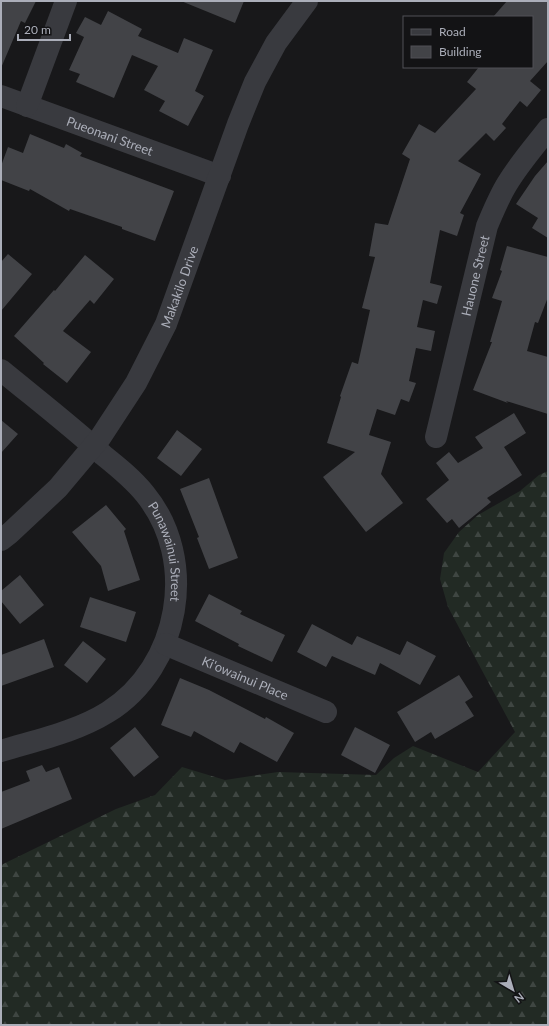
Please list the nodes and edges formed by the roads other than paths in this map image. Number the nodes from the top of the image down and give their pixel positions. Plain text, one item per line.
1 (66, 1) edge
2 (307, 1) edge
3 (1, 96) edge
4 (27, 106) junction
5 (548, 129) edge
6 (220, 176) junction
7 (1, 370) edge
8 (436, 437) dead end
9 (93, 446) junction
10 (1, 540) edge
11 (165, 644) junction
12 (326, 712) dead end
13 (1, 751) edge

1 - 4 street
2 - 6 street, Makakilo Drive
3 - 4 street, Pueonani Street
4 - 6 street, Pueonani Street
5 - 8 street, Hauone Street
6 - 9 street, Makakilo Drive
7 - 9 street, Punawainui Street
9 - 10 street, Makakilo Drive
9 - 11 street, Punawainui Street
11 - 12 street, Ki'owainui Place
11 - 13 street, Punawainui Street

